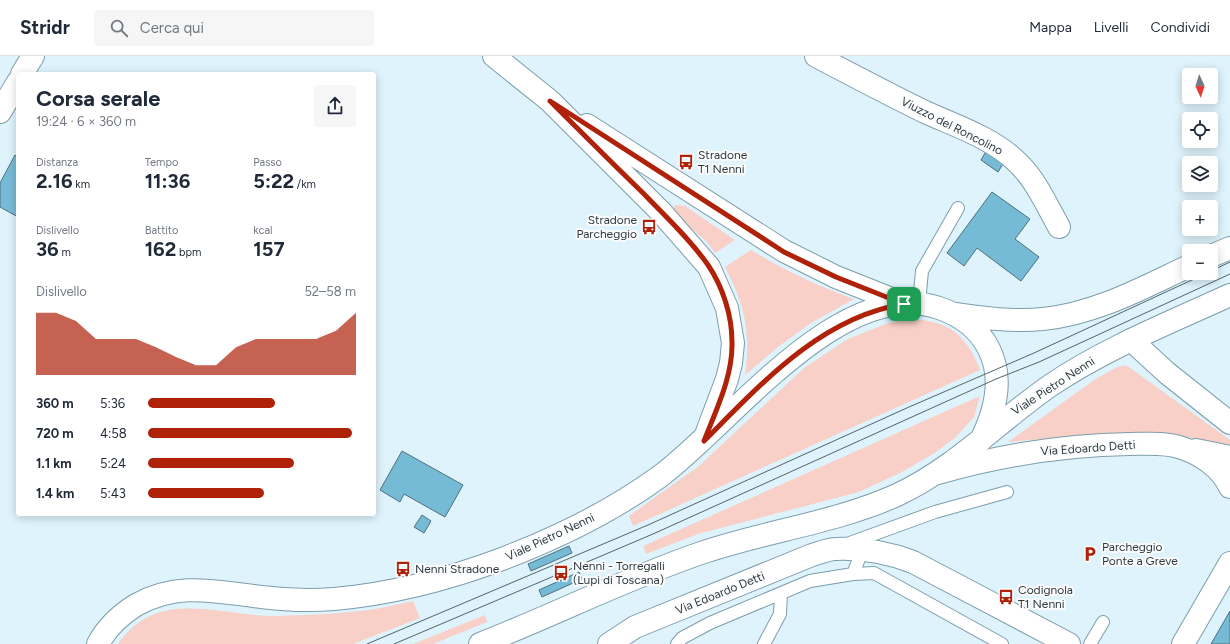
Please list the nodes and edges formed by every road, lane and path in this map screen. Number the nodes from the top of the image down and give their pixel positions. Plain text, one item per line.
1 (33, 56) edge
2 (494, 56) edge
3 (816, 56) edge
4 (23, 72) edge
5 (16, 85) edge
6 (550, 101) junction
7 (0, 112) edge
8 (958, 208) dead end
9 (1058, 227) dead end
10 (1230, 248) edge
11 (1218, 253) edge
12 (1182, 269) edge
13 (1230, 295) edge
14 (911, 303) junction
15 (954, 314) junction
16 (1131, 340) junction
17 (1230, 423) edge
18 (981, 440) junction
19 (704, 441) junction
20 (1181, 447) junction
21 (1230, 457) edge
22 (934, 474) junction
23 (1230, 487) edge
24 (1008, 492) dead end
25 (834, 549) junction
26 (862, 551) junction
27 (1230, 563) edge
28 (853, 574) junction
29 (782, 593) junction
30 (1103, 622) dead end
31 (1063, 643) edge
32 (98, 644) edge
33 (480, 644) edge
34 (609, 644) edge
35 (677, 644) edge
36 (764, 644) edge
37 (1002, 644) edge
38 (1090, 644) edge
39 (1183, 644) edge

1 - 4 main road
2 - 6 main road
3 - 9 main road, Viuzzo del Roncolino
5 - 7 main road
6 - 14 main road
6 - 19 main road
8 - 14 lane
10 - 11 main road
12 - 15 main road, Viale Pietro Nenni
13 - 16 main road, Viale Pietro Nenni
14 - 15 main road, Viale Pietro Nenni
14 - 19 main road, Viale Pietro Nenni
15 - 18 main road, Viale Pietro Nenni
16 - 17 main road
16 - 18 main road, Viale Pietro Nenni
18 - 22 main road, Viale Pietro Nenni
19 - 32 main road, Viale Pietro Nenni
20 - 21 main road
20 - 22 main road, Via Edoardo Detti
20 - 23 main road, Via Edoardo Detti
22 - 33 main road, Viale Pietro Nenni
24 - 25 lane
25 - 26 main road
25 - 34 main road, Via Edoardo Detti
26 - 28 lane
26 - 31 main road
27 - 39 main road
28 - 29 lane
28 - 37 lane
29 - 35 lane
29 - 36 lane
30 - 38 lane

